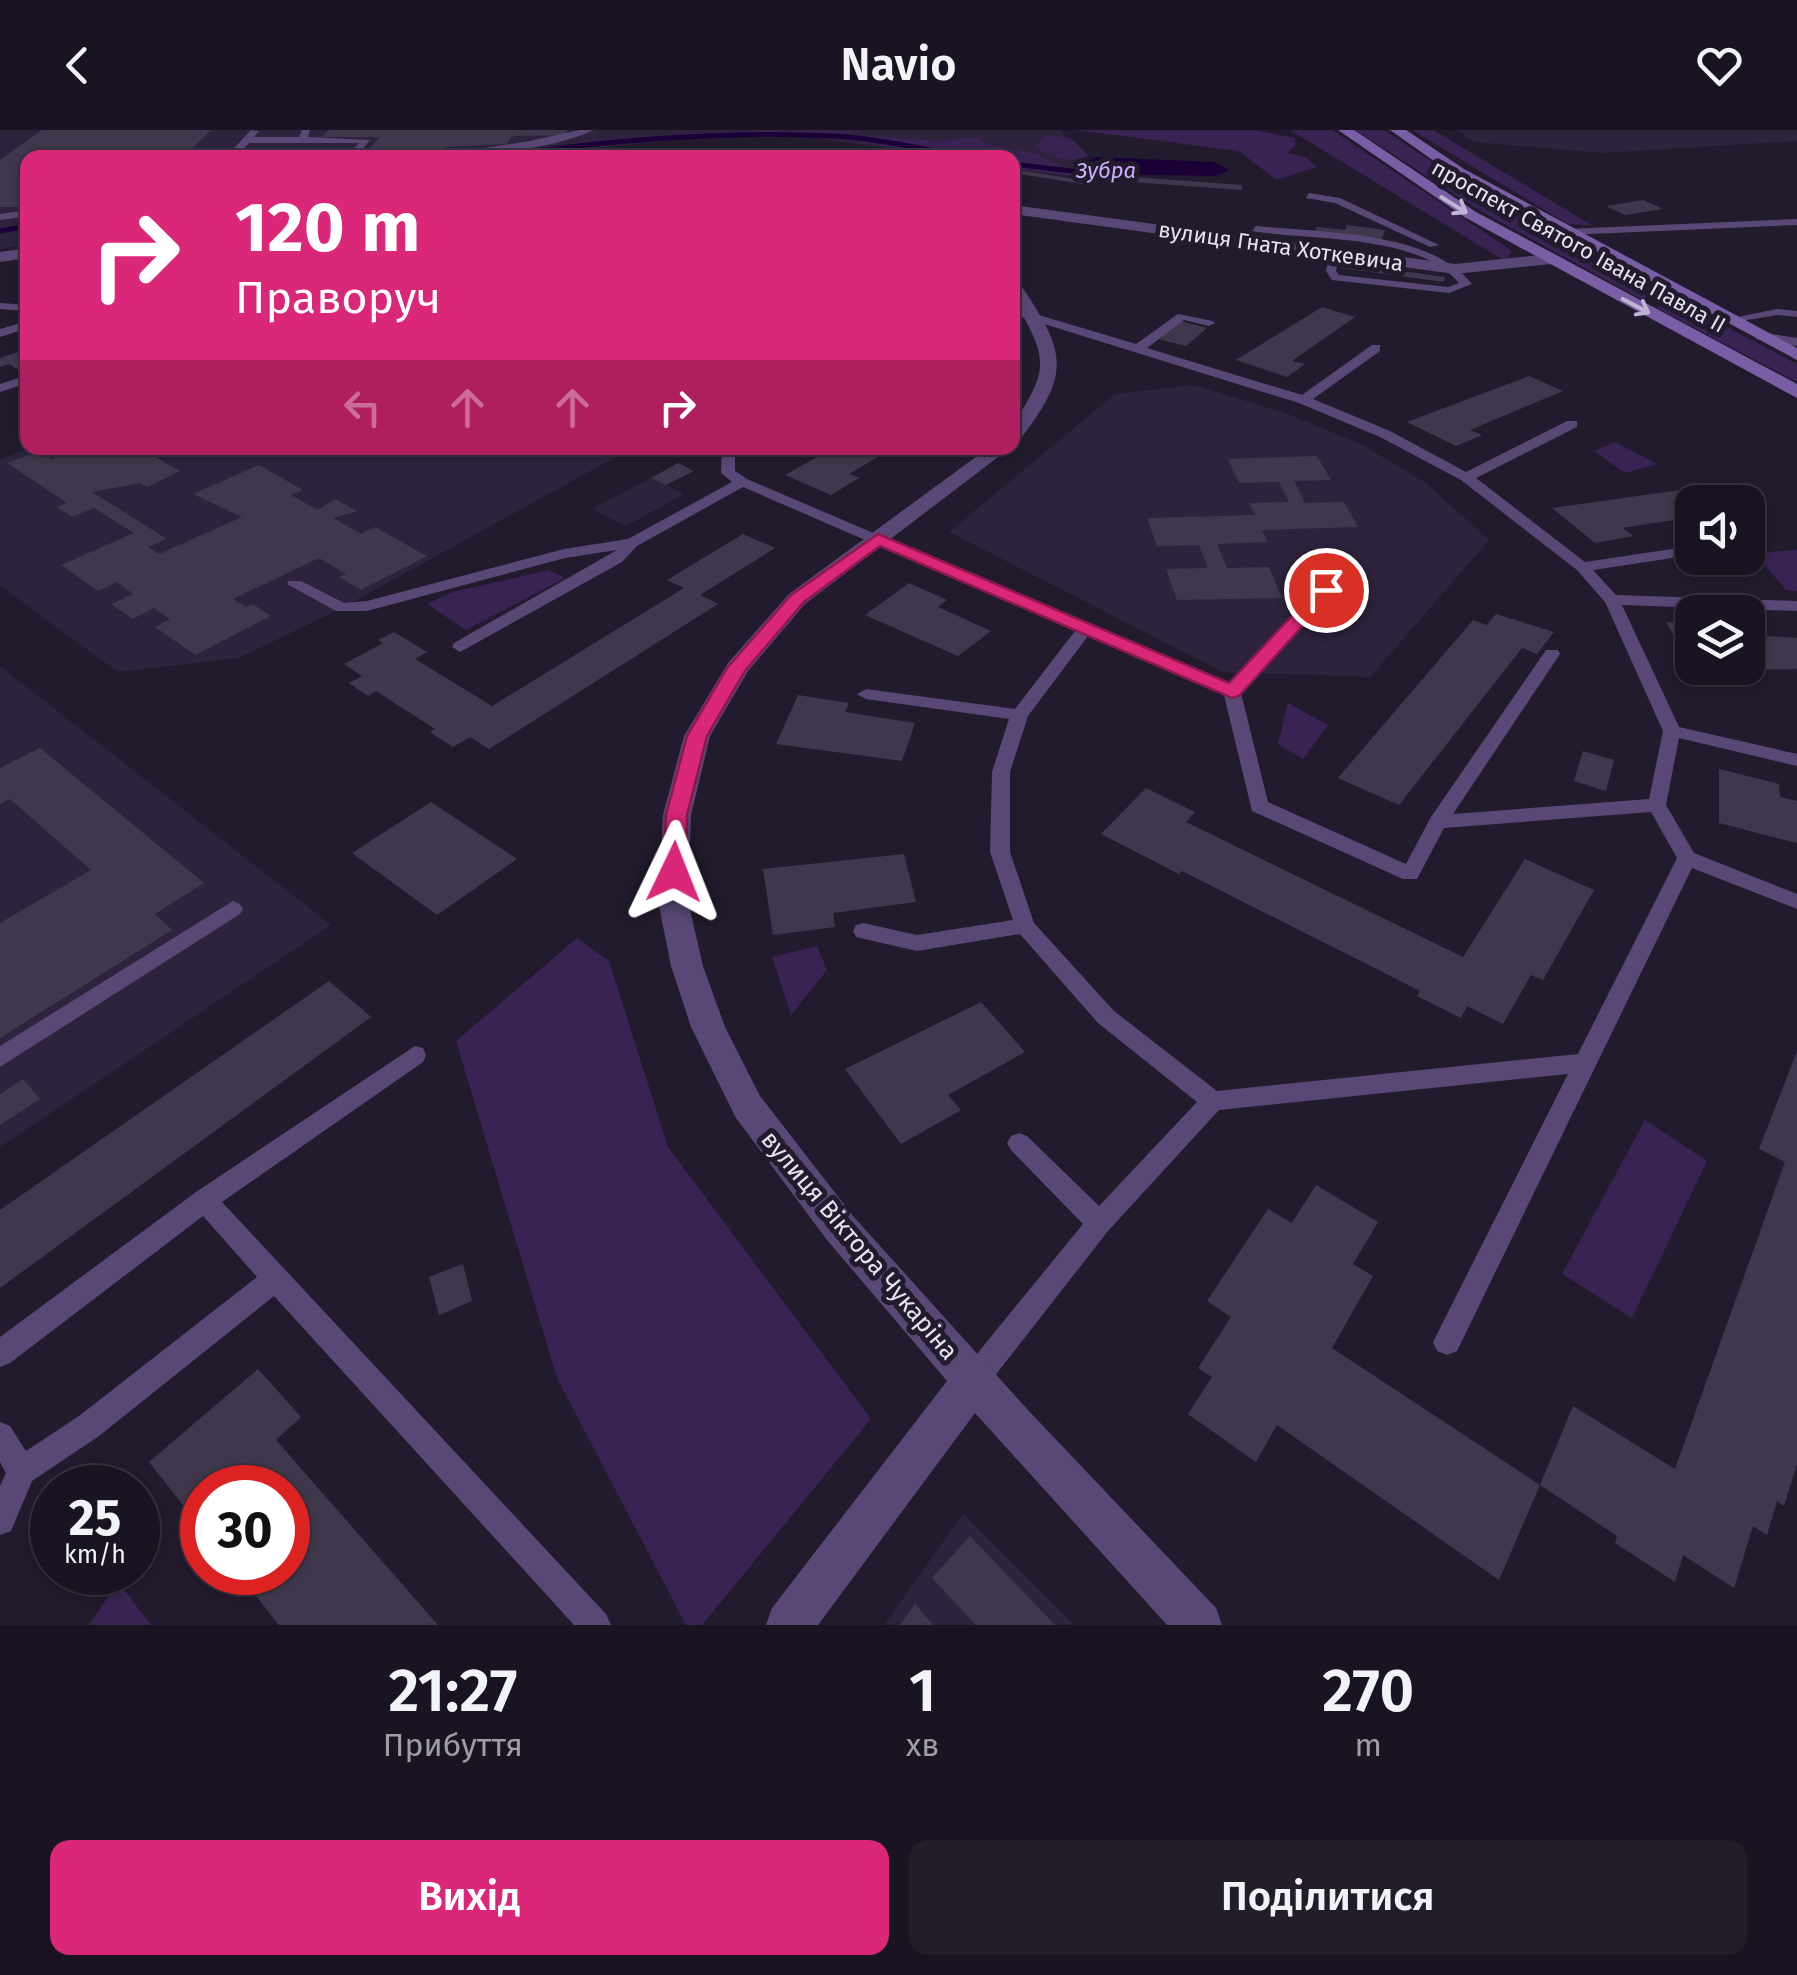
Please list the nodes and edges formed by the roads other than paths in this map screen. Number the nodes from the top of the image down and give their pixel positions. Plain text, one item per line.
1 (256, 130) edge
2 (590, 130) edge
3 (1345, 130) edge
4 (1397, 130) edge
5 (304, 135) edge
6 (247, 140) junction
7 (237, 150) edge
8 (357, 150) edge
9 (485, 150) edge
10 (1309, 196) dead end
11 (1020, 209) edge
12 (1797, 222) edge
13 (1346, 227) dead end
14 (1256, 229) junction
15 (1567, 232) junction
16 (1383, 236) dead end
17 (1225, 240) junction
18 (1414, 249) junction
19 (1551, 259) junction
20 (1456, 268) junction
21 (1481, 268) junction
22 (1020, 296) edge
23 (1020, 313) edge
24 (1797, 314) edge
25 (1036, 319) junction
26 (1729, 320) junction
27 (1209, 323) dead end
28 (1760, 336) junction
29 (1797, 342) edge
30 (1376, 348) dead end
31 (1137, 349) junction
32 (1797, 355) edge
33 (1797, 392) edge
34 (1304, 400) junction
35 (1572, 424) dead end
36 (1020, 428) edge
37 (730, 455) edge
38 (743, 455) edge
39 (991, 455) edge
40 (735, 477) junction
41 (1466, 477) junction
42 (878, 539) junction
43 (632, 543) junction
44 (1675, 553) edge
45 (1582, 567) junction
46 (295, 584) dead end
47 (1326, 590) dead end
48 (1612, 600) junction
49 (1797, 606) edge
50 (1084, 630) junction
51 (460, 647) dead end
52 (1552, 654) dead end
53 (1232, 692) junction
54 (866, 694) dead end
55 (1020, 715) junction
56 (1672, 731) junction
57 (1797, 760) edge
58 (1657, 805) junction
59 (1438, 822) junction
60 (1687, 858) junction
61 (1797, 902) edge
62 (233, 909) dead end
63 (1025, 926) junction
64 (863, 931) dead end
65 (415, 1055) dead end
66 (0, 1058) edge
67 (1584, 1063) junction
68 (1214, 1101) junction
69 (1018, 1143) dead end
70 (204, 1200) junction
71 (1099, 1223) junction
72 (275, 1279) junction
73 (1447, 1342) dead end
74 (0, 1354) edge
75 (973, 1381) junction
76 (0, 1436) edge
77 (22, 1471) junction
78 (0, 1520) edge
79 (1195, 1623) edge
80 (595, 1625) edge
81 (789, 1625) edge

1 - 6 lane
2 - 9 lane
3 -> 19 main road, проспект Святого Івана Павла II
4 - 15 main road, проспект Святого Івана Павла II
5 - 6 lane
5 - 8 lane
6 - 7 lane
10 - 21 lane
11 - 17 street, вулиця Гната Хоткевича
12 - 15 lane
13 - 14 lane
14 - 17 lane
14 - 18 lane
15 - 26 main road, проспект Святого Івана Павла II
16 - 18 lane
17 - 20 street, вулиця Гната Хоткевича
18 - 20 lane
19 - 21 street, вулиця Гната Хоткевича
19 -> 33 main road, проспект Святого Івана Павла II
20 - 21 street, вулиця Гната Хоткевича
22 - 25 street
23 - 25 lane
24 - 26 lane
25 - 31 lane
25 - 36 street
26 - 28 main road, проспект Святого Івана Павла II
27 - 31 lane
28 - 29 lane
28 - 32 main road, проспект Святого Івана Павла II
30 - 34 lane
31 - 34 lane
34 - 41 lane
35 - 41 lane
37 - 40 lane
38 - 40 lane
39 - 42 street, вулиця Віктора Чукаріна
40 - 42 lane
40 - 43 lane
41 - 45 lane
42 - 50 lane
42 - 75 street, вулиця Віктора Чукаріна
43 - 46 lane
43 - 51 lane
44 - 45 lane
45 - 48 lane
47 - 53 lane
48 - 49 lane
48 - 56 lane
50 - 53 lane
50 - 55 lane
52 - 59 lane
53 - 59 lane
54 - 55 lane
55 - 63 lane
56 - 57 lane
56 - 58 lane
58 - 59 lane
58 - 60 lane
60 - 61 lane
60 - 67 lane
62 - 66 lane
63 - 64 lane
63 - 68 lane
65 - 70 lane
67 - 68 lane
67 - 73 lane
68 - 71 lane
69 - 71 lane
70 - 72 lane
70 - 74 lane
71 - 75 lane
72 - 77 lane
72 - 80 lane
75 - 79 street, вулиця Віктора Чукаріна
75 - 81 street
76 - 77 lane
77 - 78 lane

